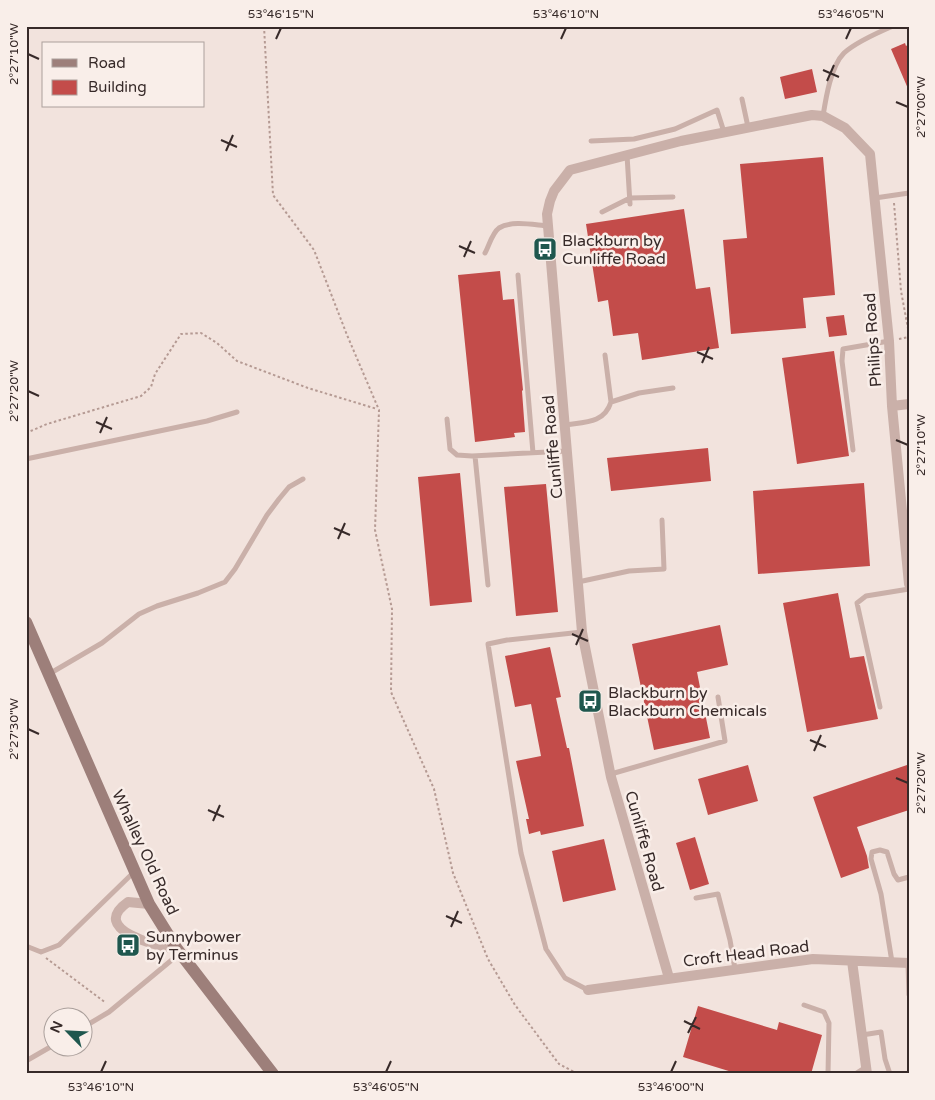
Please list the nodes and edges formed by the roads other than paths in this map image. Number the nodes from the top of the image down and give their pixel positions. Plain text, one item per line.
1 (893, 26) edge
2 (742, 99) dead end
3 (823, 116) junction
4 (748, 127) junction
5 (724, 132) junction
6 (591, 141) dead end
7 (626, 155) junction
8 (909, 193) edge
9 (673, 197) dead end
10 (875, 198) junction
11 (630, 201) junction
12 (602, 212) dead end
13 (548, 226) junction
14 (485, 253) dead end
15 (518, 275) dead end
16 (888, 341) junction
17 (605, 354) dead end
18 (673, 388) dead end
19 (610, 402) junction
20 (909, 404) edge
21 (892, 406) junction
22 (237, 412) dead end
23 (447, 419) dead end
24 (565, 425) junction
25 (853, 450) dead end
26 (567, 451) junction
27 (533, 453) junction
28 (475, 456) junction
29 (26, 459) edge
30 (303, 479) dead end
31 (662, 520) dead end
32 (578, 582) junction
33 (909, 584) edge
34 (488, 585) dead end
35 (909, 589) edge
36 (26, 622) edge
37 (582, 632) junction
38 (48, 674) junction
39 (718, 697) dead end
40 (880, 707) dead end
41 (611, 774) junction
42 (134, 872) junction
43 (909, 877) edge
44 (696, 898) dead end
45 (149, 904) junction
46 (26, 946) edge
47 (178, 951) junction
48 (852, 962) junction
49 (892, 962) junction
50 (909, 963) edge
51 (735, 969) junction
52 (669, 978) junction
53 (588, 990) joint
54 (909, 994) edge
55 (804, 1005) dead end
56 (92, 1022) edge
57 (862, 1035) junction
58 (42, 1052) edge
59 (26, 1061) edge
60 (867, 1071) edge
61 (273, 1074) edge
62 (828, 1074) edge
63 (855, 1074) edge
64 (890, 1074) edge

1 - 3 lane
2 - 4 lane
3 - 4 street, Cunliffe Road
3 - 10 street, Philips Road
4 - 5 street, Cunliffe Road
5 - 6 lane
5 - 7 street, Cunliffe Road
7 - 11 lane
7 - 13 street, Cunliffe Road
8 - 10 lane
9 - 11 lane
10 - 16 street, Philips Road
11 - 12 lane
13 - 14 lane
13 - 24 street, Cunliffe Road
15 - 27 lane
16 - 21 street, Philips Road
16 - 25 lane
17 - 19 lane
18 - 19 lane
19 - 24 lane
20 - 21 street
21 - 33 street, Philips Road
22 - 29 lane
23 - 28 lane
24 - 26 street, Cunliffe Road
26 - 27 lane
26 - 32 street, Cunliffe Road
27 - 28 lane
28 - 34 lane
30 - 38 lane
31 - 32 lane
32 - 37 street, Cunliffe Road
35 - 40 lane
36 - 38 street, Whalley Old Road
37 - 41 street, Cunliffe Road
37 - 53 lane
38 - 42 street, Whalley Old Road
39 - 41 lane
41 - 52 street, Cunliffe Road
42 - 45 street, Whalley Old Road
42 - 46 lane
43 - 49 lane
44 - 51 lane
45 - 47 street, Whalley Old Road
45 - 47 street
47 - 56 lane
47 - 61 street, Whalley Old Road
48 - 49 street, Croft Head Road
48 - 51 street, Croft Head Road
48 - 57 street
49 - 50 street, Croft Head Road
50 - 54 lane
51 - 52 street, Croft Head Road
52 - 53 street, Croft Head Road
55 - 62 lane
57 - 60 street
57 - 64 lane
58 - 59 lane
60 - 63 lane

